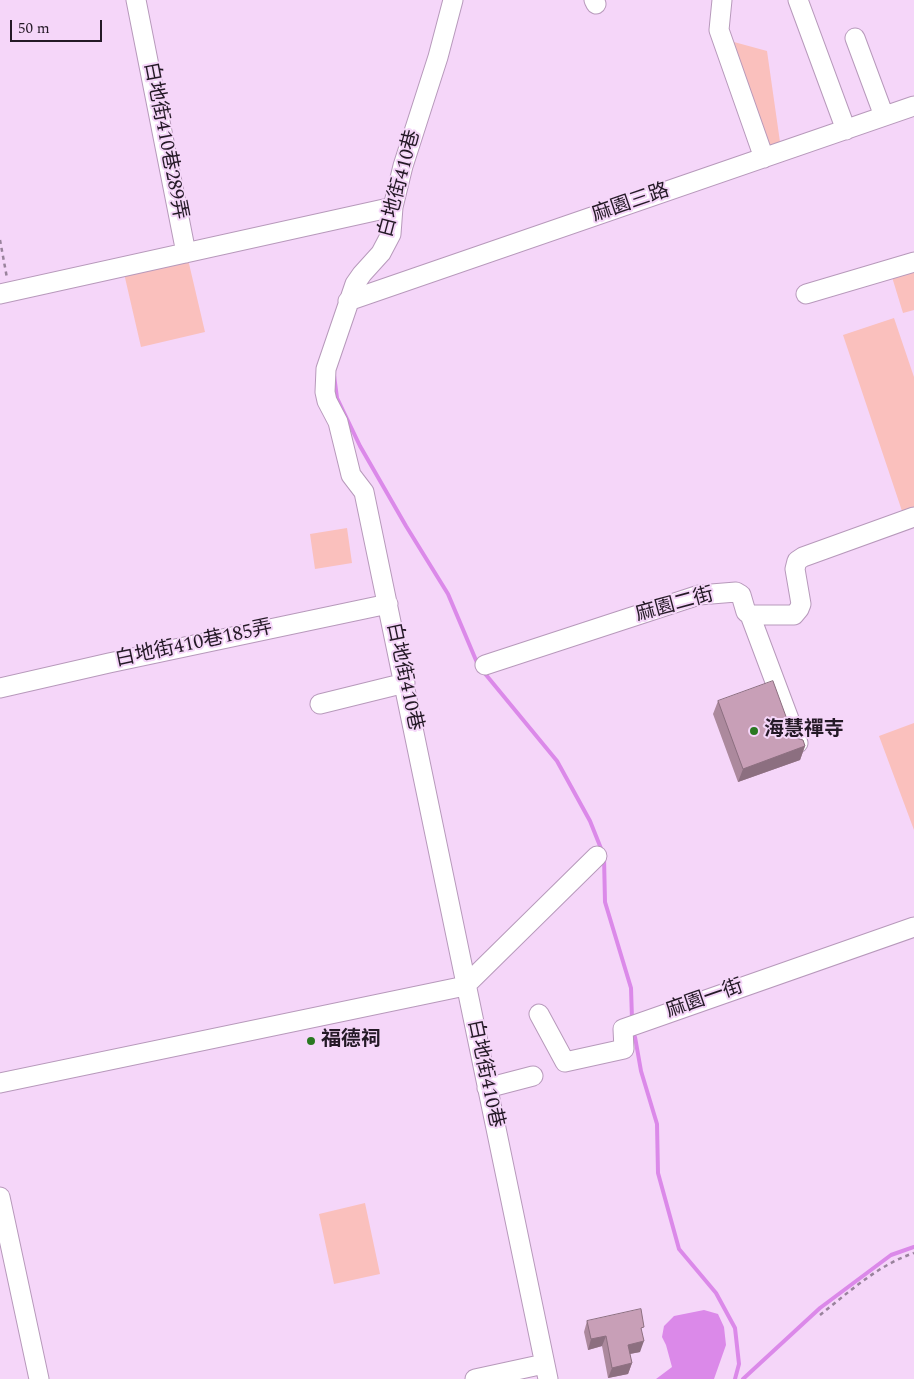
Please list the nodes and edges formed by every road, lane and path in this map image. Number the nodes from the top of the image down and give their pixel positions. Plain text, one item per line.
1 (136, 0) edge
2 (453, 0) edge
3 (722, 0) edge
4 (798, 0) edge
5 (855, 38) dead end
6 (914, 106) edge
7 (884, 116) junction
8 (846, 130) junction
9 (764, 158) junction
10 (393, 207) junction
11 (0, 240) edge
12 (186, 253) junction
13 (914, 262) edge
14 (5, 292) edge
15 (806, 294) dead end
16 (348, 301) junction
17 (914, 518) edge
18 (388, 604) junction
19 (750, 615) junction
20 (486, 665) dead end
21 (405, 683) junction
22 (0, 688) edge
23 (320, 704) dead end
24 (798, 743) edge
25 (597, 856) dead end
26 (914, 927) edge
27 (465, 986) junction
28 (539, 1014) dead end
29 (533, 1076) dead end
30 (0, 1083) edge
31 (486, 1088) junction
32 (0, 1197) edge
33 (914, 1253) edge
34 (820, 1315) dead end
35 (546, 1371) edge
36 (39, 1379) edge
37 (475, 1379) edge

1 - 12 street, 白地街410巷289弄
2 - 10 street, 白地街410巷
3 - 9 street
4 - 8 street
5 - 7 street
6 - 7 street, 麻園三路
7 - 8 street, 麻園三路
8 - 9 street, 麻園三路
9 - 16 street, 麻園三路
10 - 12 street
10 - 16 street, 白地街410巷
11 - 14 path
12 - 14 street
13 - 15 street
16 - 18 street, 白地街410巷
17 - 19 street
18 - 21 street, 白地街410巷
18 - 22 street, 白地街410巷185弄
19 - 20 street, 麻園二街
19 - 24 street
21 - 23 street
21 - 27 street, 白地街410巷
25 - 27 street
26 - 28 street, 麻園一街
27 - 30 street
27 - 31 street, 白地街410巷
29 - 31 street
31 - 35 street, 白地街410巷
32 - 36 street
33 - 34 path
35 - 37 street

